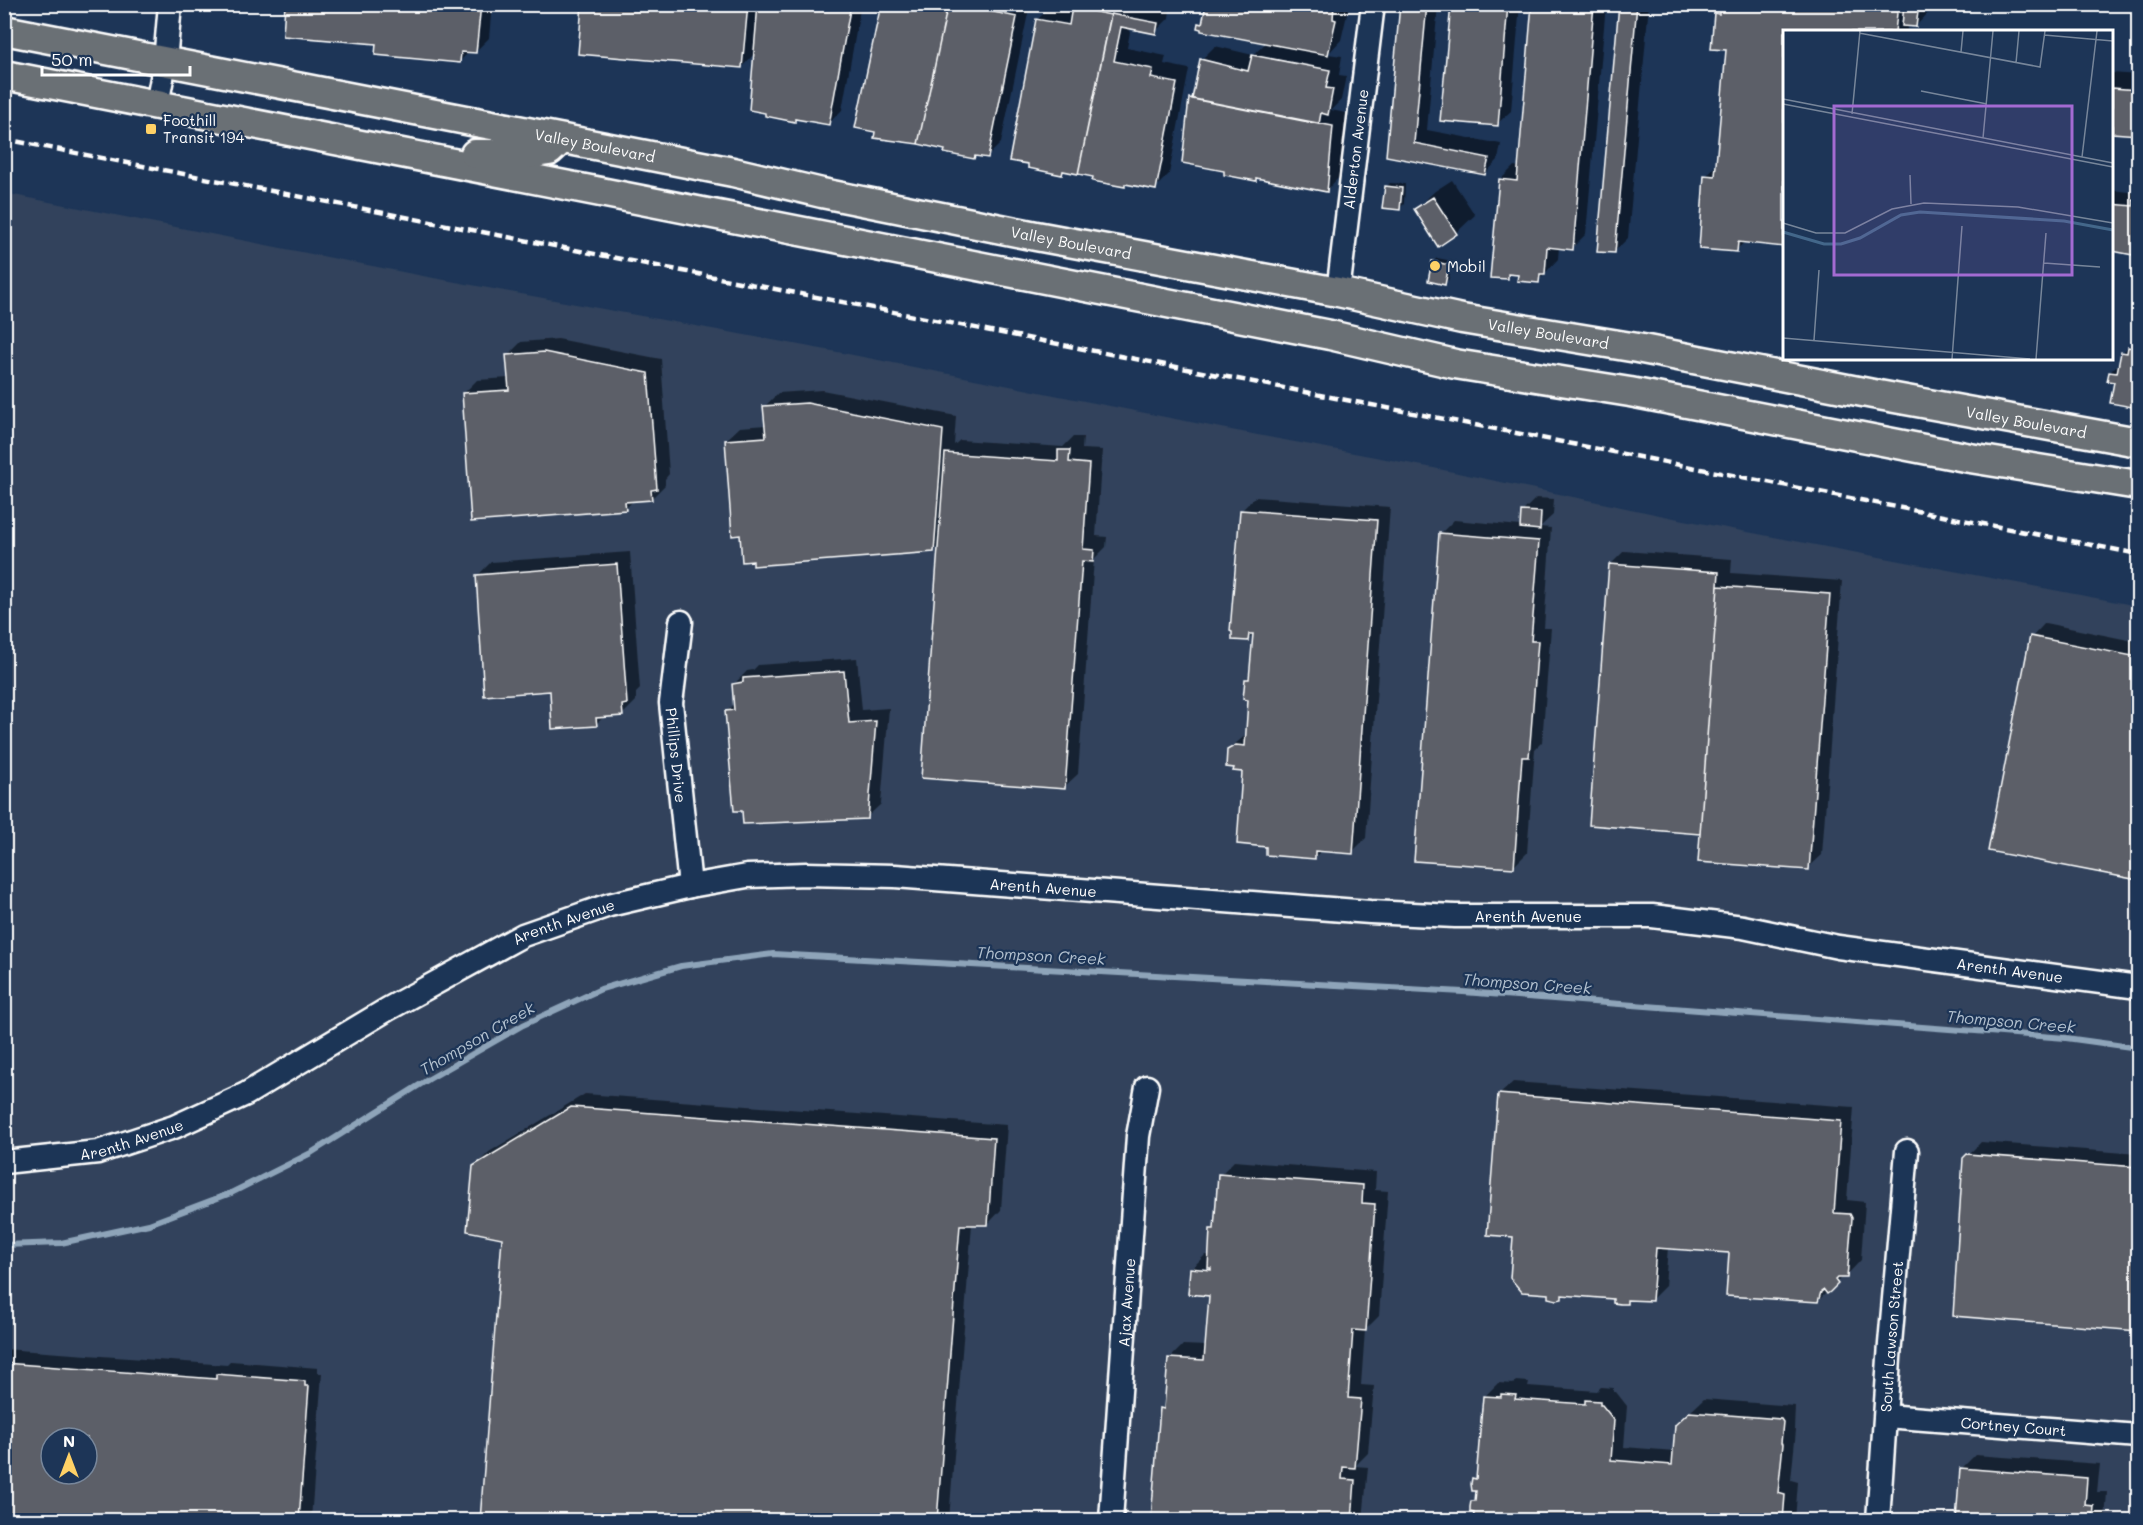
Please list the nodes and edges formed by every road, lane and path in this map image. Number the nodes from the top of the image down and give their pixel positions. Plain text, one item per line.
1 (170, 4) edge
2 (1373, 4) edge
3 (4, 30) edge
4 (165, 62) junction
5 (4, 75) edge
6 (157, 105) junction
7 (562, 139) junction
8 (407, 154) junction
9 (1338, 292) junction
10 (1330, 335) junction
11 (2139, 442) edge
12 (2139, 485) edge
13 (681, 622) dead end
14 (690, 886) junction
15 (2139, 987) edge
16 (1147, 1087) dead end
17 (1907, 1150) dead end
18 (4, 1162) edge
19 (1886, 1416) junction
20 (2139, 1436) edge
21 (1111, 1521) edge
22 (1878, 1521) edge

1 - 4 street
2 - 9 street, Alderton Avenue
3 - 4 main road, Valley Boulevard
4 - 6 street
4 - 7 main road, Valley Boulevard
5 - 6 main road
6 - 8 main road
7 - 8 main road
7 - 9 main road, Valley Boulevard
8 - 10 main road
9 - 10 main road
9 - 11 main road, Valley Boulevard
10 - 12 main road
13 - 14 street, Phillips Drive
14 - 15 street, Arenth Avenue
14 - 18 street, Arenth Avenue
16 - 21 street, Ajax Avenue
17 - 19 street, South Lawson Street
19 - 20 street, Cortney Court
19 - 22 street, South Lawson Street

